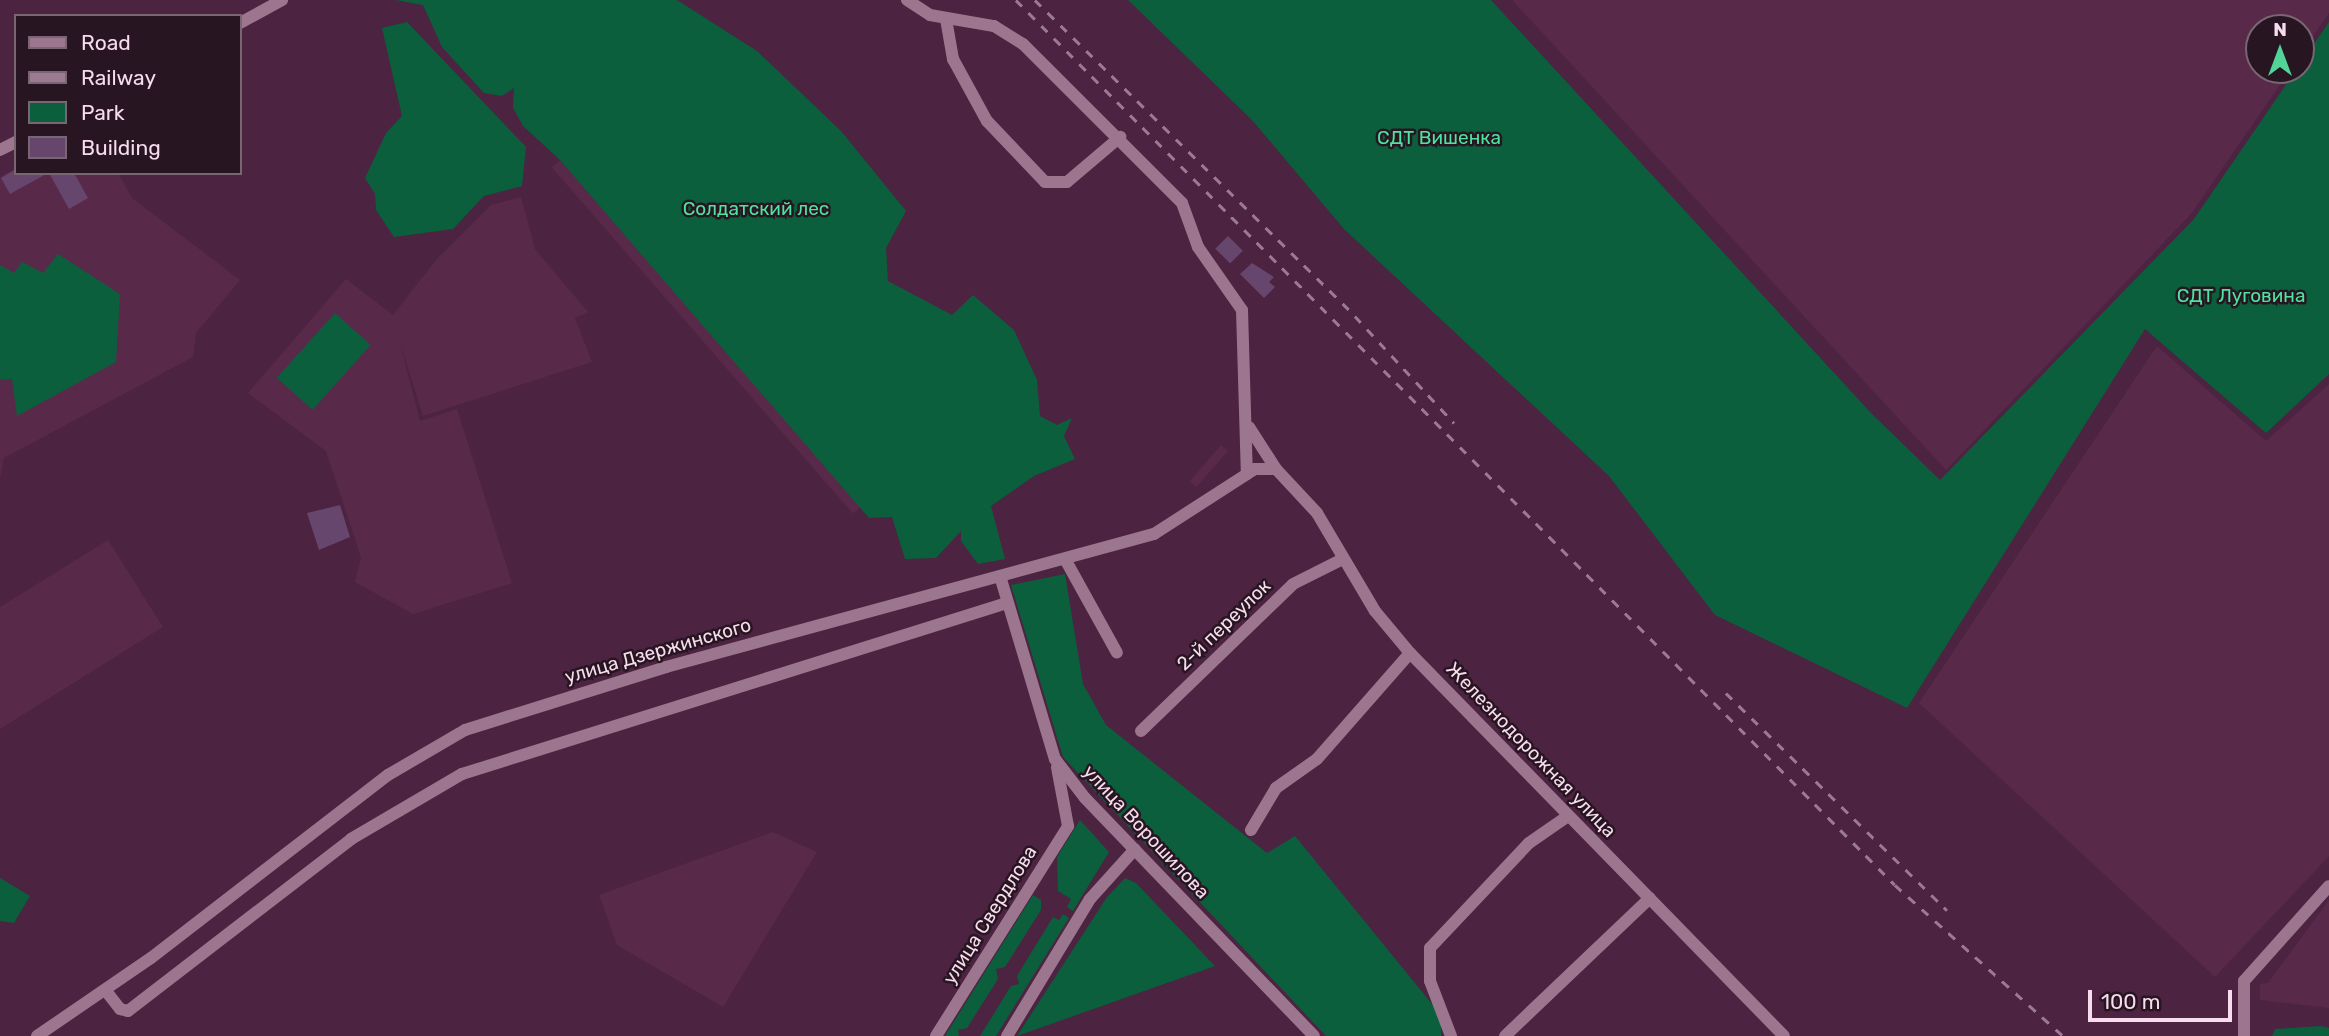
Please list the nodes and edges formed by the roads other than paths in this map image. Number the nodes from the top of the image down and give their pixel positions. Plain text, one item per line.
1 (282, 0) edge
2 (907, 0) edge
3 (946, 19) junction
4 (242, 22) edge
5 (1120, 137) junction
6 (1249, 427) junction
7 (1276, 469) junction
8 (1247, 474) junction
9 (1065, 559) junction
10 (1343, 559) junction
11 (1000, 576) junction
12 (1007, 603) junction
13 (1117, 653) dead end
14 (1410, 653) junction
15 (1140, 732) dead end
16 (1055, 759) junction
17 (1568, 816) junction
18 (1251, 830) dead end
19 (1135, 849) junction
20 (2329, 886) edge
21 (1650, 898) junction
22 (106, 991) junction
23 (54, 1026) junction
24 (37, 1036) edge
25 (45, 1036) edge
26 (936, 1036) edge
27 (1007, 1036) edge
28 (1314, 1036) edge
29 (1451, 1036) edge
30 (1506, 1036) edge
31 (1784, 1036) edge
32 (2244, 1036) edge

1 - 4 street
2 - 3 street
3 - 5 street
3 - 5 street
5 - 6 street
6 - 7 street, Железнодорожная улица
6 - 8 street
7 - 8 street, улица Дзержинского
7 - 10 street, Железнодорожная улица
8 - 9 street, улица Дзержинского
9 - 11 street, улица Дзержинского
9 - 13 street
10 - 14 street, Железнодорожная улица
10 - 15 street, 2-й переулок
11 - 12 street, улица Ворошилова
11 - 22 street, улица Дзержинского
12 - 16 street, улица Ворошилова
12 - 22 street
14 - 17 street, Железнодорожная улица
14 - 18 street
16 - 19 street, улица Ворошилова
16 - 26 street, улица Свердлова
17 - 21 street, Железнодорожная улица
17 - 29 street
19 - 27 street
19 - 28 street, улица Ворошилова
20 - 32 street
21 - 30 street
21 - 31 street, Железнодорожная улица
22 - 23 street, улица Дзержинского
23 - 24 street, улица Дзержинского
23 - 25 street, улица Дзержинского

